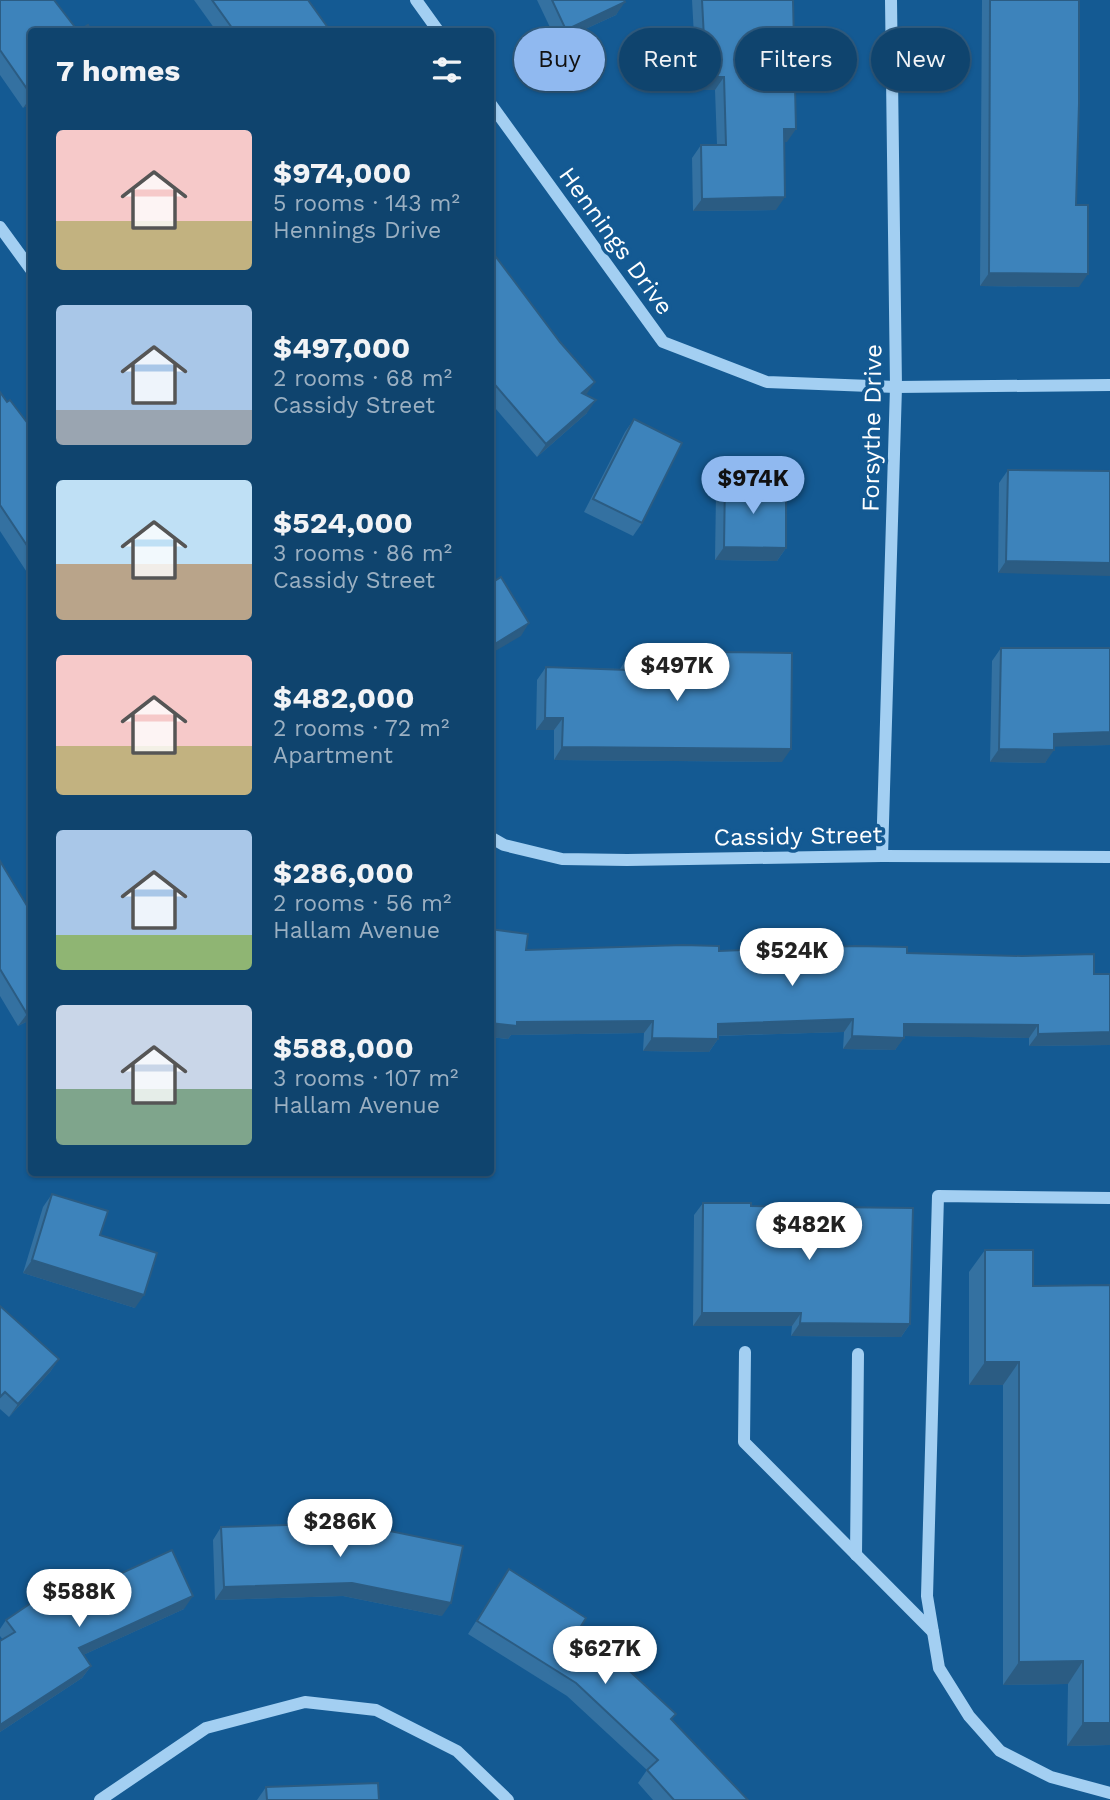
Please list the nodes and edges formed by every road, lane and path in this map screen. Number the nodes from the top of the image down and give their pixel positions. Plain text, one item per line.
1 (416, 0) edge
2 (891, 0) edge
3 (436, 28) edge
4 (494, 109) edge
5 (0, 227) edge
6 (28, 266) edge
7 (1110, 385) edge
8 (896, 387) junction
9 (494, 839) edge
10 (882, 856) junction
11 (1110, 857) edge
12 (1110, 1198) edge
13 (745, 1352) dead end
14 (858, 1354) dead end
15 (856, 1555) junction
16 (933, 1632) junction
17 (1110, 1793) edge
18 (100, 1800) edge
19 (508, 1800) edge

1 - 3 street
2 - 8 street, Forsythe Drive
4 - 8 street, Hennings Drive
5 - 6 street
7 - 8 street, Hennings Drive
8 - 10 street, Forsythe Drive
9 - 10 street, Cassidy Street
10 - 11 street, Cassidy Street
12 - 16 street
13 - 15 street
14 - 15 street
15 - 16 street
16 - 17 street
18 - 19 street

